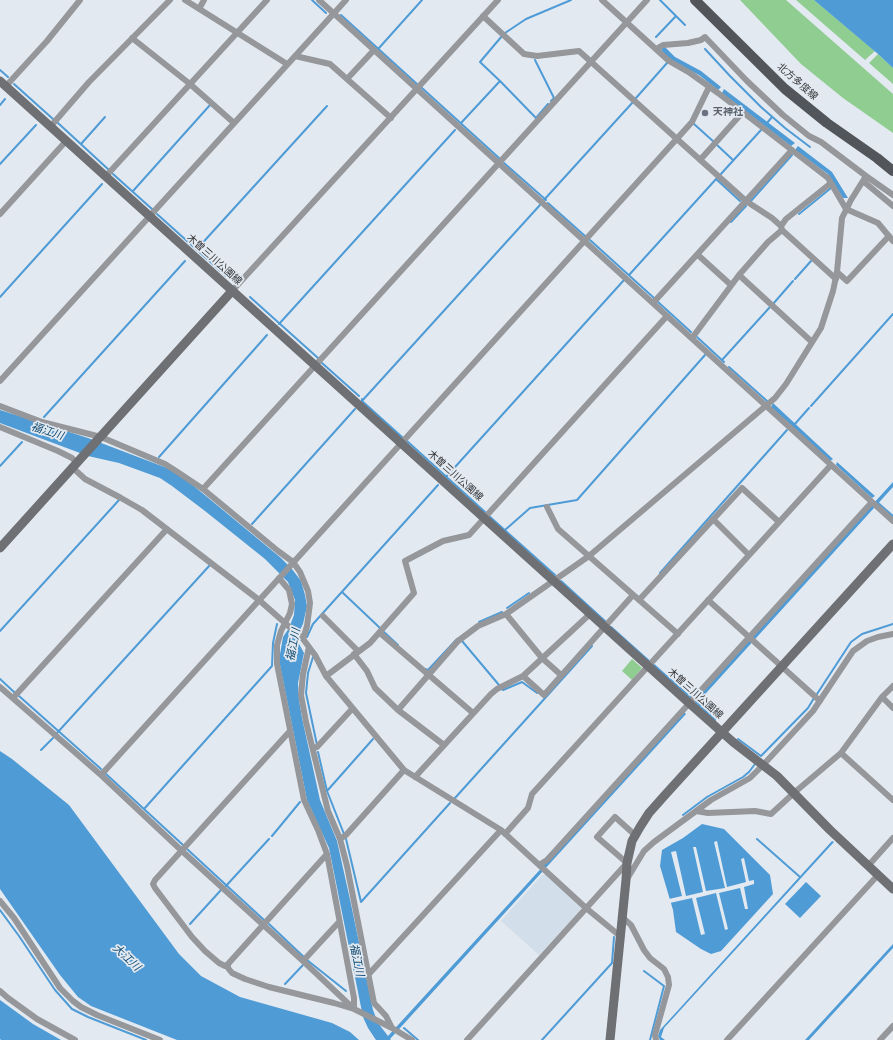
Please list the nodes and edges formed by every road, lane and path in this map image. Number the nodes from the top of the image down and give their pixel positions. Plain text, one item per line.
1 (80, 0) edge
2 (170, 0) edge
3 (185, 0) edge
4 (204, 0) edge
5 (267, 0) edge
6 (319, 0) edge
7 (346, 0) edge
8 (498, 0) edge
9 (602, 0) edge
10 (647, 0) edge
11 (695, 0) edge
12 (199, 9) junction
13 (334, 13) junction
14 (483, 16) junction
15 (627, 22) junction
16 (237, 32) junction
17 (132, 38) junction
18 (656, 49) junction
19 (374, 50) junction
20 (294, 56) junction
21 (591, 61) junction
22 (287, 64) junction
23 (347, 79) junction
24 (3, 84) edge
25 (190, 84) junction
26 (709, 87) junction
27 (418, 89) junction
28 (742, 112) junction
29 (391, 118) junction
30 (234, 123) junction
31 (51, 126) junction
32 (676, 139) junction
33 (67, 140) junction
34 (792, 150) junction
35 (700, 160) junction
36 (498, 163) junction
37 (893, 171) edge
38 (106, 176) junction
39 (864, 179) junction
40 (831, 183) junction
41 (893, 194) edge
42 (746, 201) junction
43 (893, 206) edge
44 (846, 209) junction
45 (0, 214) edge
46 (150, 216) junction
47 (781, 228) junction
48 (891, 239) edge
49 (585, 241) junction
50 (698, 255) junction
51 (837, 272) junction
52 (739, 276) junction
53 (836, 279) junction
54 (731, 286) junction
55 (232, 291) junction
56 (653, 303) junction
57 (667, 316) junction
58 (692, 338) junction
59 (812, 342) junction
60 (315, 366) junction
61 (0, 381) edge
62 (0, 406) edge
63 (766, 406) junction
64 (0, 427) edge
65 (100, 438) junction
66 (402, 443) junction
67 (78, 462) junction
68 (831, 465) junction
69 (203, 489) junction
70 (872, 502) junction
71 (547, 507) dead end
72 (484, 517) junction
73 (713, 519) junction
74 (893, 521) edge
75 (779, 522) junction
76 (168, 529) junction
77 (893, 544) edge
78 (0, 548) edge
79 (749, 555) junction
80 (589, 556) junction
81 (292, 563) junction
82 (280, 577) junction
83 (554, 581) junction
84 (634, 595) junction
85 (259, 600) junction
86 (639, 600) junction
87 (708, 600) junction
88 (506, 614) junction
89 (590, 614) junction
90 (323, 616) dead end
91 (285, 623) junction
92 (605, 627) junction
93 (380, 633) junction
94 (678, 634) junction
95 (893, 634) edge
96 (303, 638) junction
97 (751, 639) junction
98 (309, 647) junction
99 (356, 653) junction
100 (542, 658) junction
101 (648, 667) junction
102 (782, 667) junction
103 (429, 674) junction
104 (326, 676) junction
105 (523, 676) junction
106 (561, 676) junction
107 (893, 686) edge
108 (0, 687) edge
109 (882, 697) junction
110 (13, 698) junction
111 (820, 701) junction
112 (689, 704) junction
113 (893, 708) edge
114 (352, 709) junction
115 (398, 710) junction
116 (473, 714) junction
117 (290, 731) junction
118 (722, 733) junction
119 (444, 746) junction
120 (313, 748) junction
121 (842, 753) junction
122 (764, 764) junction
123 (404, 770) junction
124 (101, 775) junction
125 (415, 777) junction
126 (795, 792) junction
127 (893, 800) edge
128 (696, 811) junction
129 (503, 832) junction
130 (635, 835) junction
131 (893, 838) edge
132 (340, 839) junction
133 (182, 851) junction
134 (327, 854) junction
135 (627, 863) junction
136 (868, 866) junction
137 (542, 867) junction
138 (878, 875) junction
139 (626, 880) junction
140 (893, 889) edge
141 (0, 901) edge
142 (586, 908) junction
143 (622, 916) junction
144 (339, 922) junction
145 (264, 925) junction
146 (620, 936) junction
147 (305, 959) junction
148 (228, 964) junction
149 (368, 975) junction
150 (0, 991) edge
151 (356, 1011) junction
152 (893, 1026) edge
153 (395, 1029) junction
154 (75, 1040) edge
155 (160, 1040) edge
156 (412, 1040) edge
157 (467, 1040) edge
158 (610, 1040) edge
159 (656, 1040) edge
160 (727, 1040) edge
161 (880, 1040) edge

1 - 24 street
2 - 17 street
3 - 12 street
4 - 12 street
5 - 16 street
6 - 13 street
7 - 13 street
8 - 14 street
9 - 15 street
10 - 15 street
11 - 37 main road, 北方多度線
12 - 16 street
13 - 19 street
13 - 20 street
14 - 21 street
14 - 27 street
15 - 18 street
15 - 21 street
16 - 22 street
16 - 25 street
17 - 25 street
17 - 31 street
18 - 26 street
18 - 39 street
19 - 23 street
19 - 27 street
20 - 22 street
20 - 23 street
21 - 32 street
21 - 36 street
22 - 30 street
23 - 29 street
24 - 31 main road, 木曽三川公園線
25 - 30 street
25 - 38 street
26 - 28 street
26 - 32 street
27 - 29 street
27 - 36 street
28 - 34 street
28 - 35 street
29 - 55 street
30 - 46 street
31 - 33 main road, 木曽三川公園線
32 - 35 street
32 - 49 street
33 - 38 main road, 木曽三川公園線
33 - 45 street
34 - 40 street
34 - 42 street
35 - 42 street
36 - 49 street
36 - 60 street
38 - 46 main road, 木曽三川公園線
39 - 41 street
39 - 43 street
39 - 44 street
40 - 44 street
40 - 47 street
42 - 47 street
42 - 50 street
44 - 48 street
44 - 51 street
46 - 55 main road, 木曽三川公園線
46 - 61 street
47 - 52 street
47 - 53 street
48 - 51 street
49 - 56 street
49 - 66 street
50 - 54 street
50 - 56 street
51 - 53 street
52 - 54 street
52 - 59 street
53 - 59 street
54 - 58 street
55 - 60 main road, 木曽三川公園線
55 - 65 main road
56 - 57 street
57 - 58 street
57 - 72 street
58 - 63 street
59 - 63 street
60 - 66 main road, 木曽三川公園線
60 - 69 street
62 - 65 street
63 - 68 street
63 - 80 street
64 - 67 street
65 - 67 main road
65 - 69 street
66 - 72 main road, 木曽三川公園線
66 - 81 street
67 - 76 street
67 - 78 main road
68 - 70 street
68 - 75 street
69 - 81 street
70 - 74 street
70 - 97 street
71 - 80 street
72 - 83 main road, 木曽三川公園線
72 - 93 street
73 - 75 street
73 - 79 street
73 - 86 street
75 - 79 street
76 - 85 street
76 - 110 street
77 - 102 main road
79 - 87 street
80 - 83 street
80 - 84 street
81 - 82 street
81 - 96 street
82 - 85 street
82 - 91 street
83 - 88 street
83 - 89 main road, 木曽三川公園線
84 - 86 street
84 - 92 street
85 - 91 street
85 - 124 street
86 - 94 street
87 - 94 street
87 - 97 street
88 - 100 street
88 - 103 street
89 - 92 main road, 木曽三川公園線
89 - 100 street
90 - 99 street
91 - 96 street
91 - 117 street
92 - 101 main road, 木曽三川公園線
92 - 106 street
93 - 99 street
93 - 103 street
94 - 101 street
95 - 111 street
96 - 98 street
97 - 102 street
97 - 112 street
98 - 104 street
98 - 120 street
99 - 104 street
99 - 115 street
100 - 105 street
100 - 106 street
101 - 112 main road, 木曽三川公園線
101 - 129 street
102 - 111 street
102 - 118 main road
103 - 115 street
103 - 116 street
104 - 114 street
105 - 106 street
105 - 116 street
107 - 109 street
108 - 110 street
109 - 113 street
109 - 121 street
110 - 124 street
111 - 122 street
112 - 118 main road, 木曽三川公園線
112 - 137 street
114 - 120 street
114 - 123 street
115 - 119 street
116 - 119 street
117 - 133 street
117 - 134 street
118 - 122 main road, 木曽三川公園線
118 - 130 main road
119 - 125 street
120 - 132 street
121 - 126 street
121 - 127 street
122 - 126 main road, 木曽三川公園線
122 - 128 street
123 - 125 street
123 - 132 street
124 - 133 street
125 - 129 street
126 - 128 street
126 - 136 main road, 木曽三川公園線
128 - 139 street
129 - 137 street
129 - 149 street
130 - 135 main road
130 - 135 street
131 - 136 street
132 - 149 street
133 - 145 street
133 - 148 street
134 - 144 street
134 - 145 street
135 - 139 main road
135 - 142 street
136 - 138 main road, 木曽三川公園線
137 - 142 street
138 - 140 main road, 木曽三川公園線
138 - 160 street
139 - 143 main road
141 - 155 street
142 - 146 street
142 - 157 street
143 - 146 main road
143 - 159 street
144 - 147 street
144 - 151 street
145 - 147 street
145 - 148 street
146 - 158 main road
147 - 151 street
148 - 151 street
149 - 153 street
150 - 154 street
151 - 153 street
152 - 161 street
153 - 156 street

